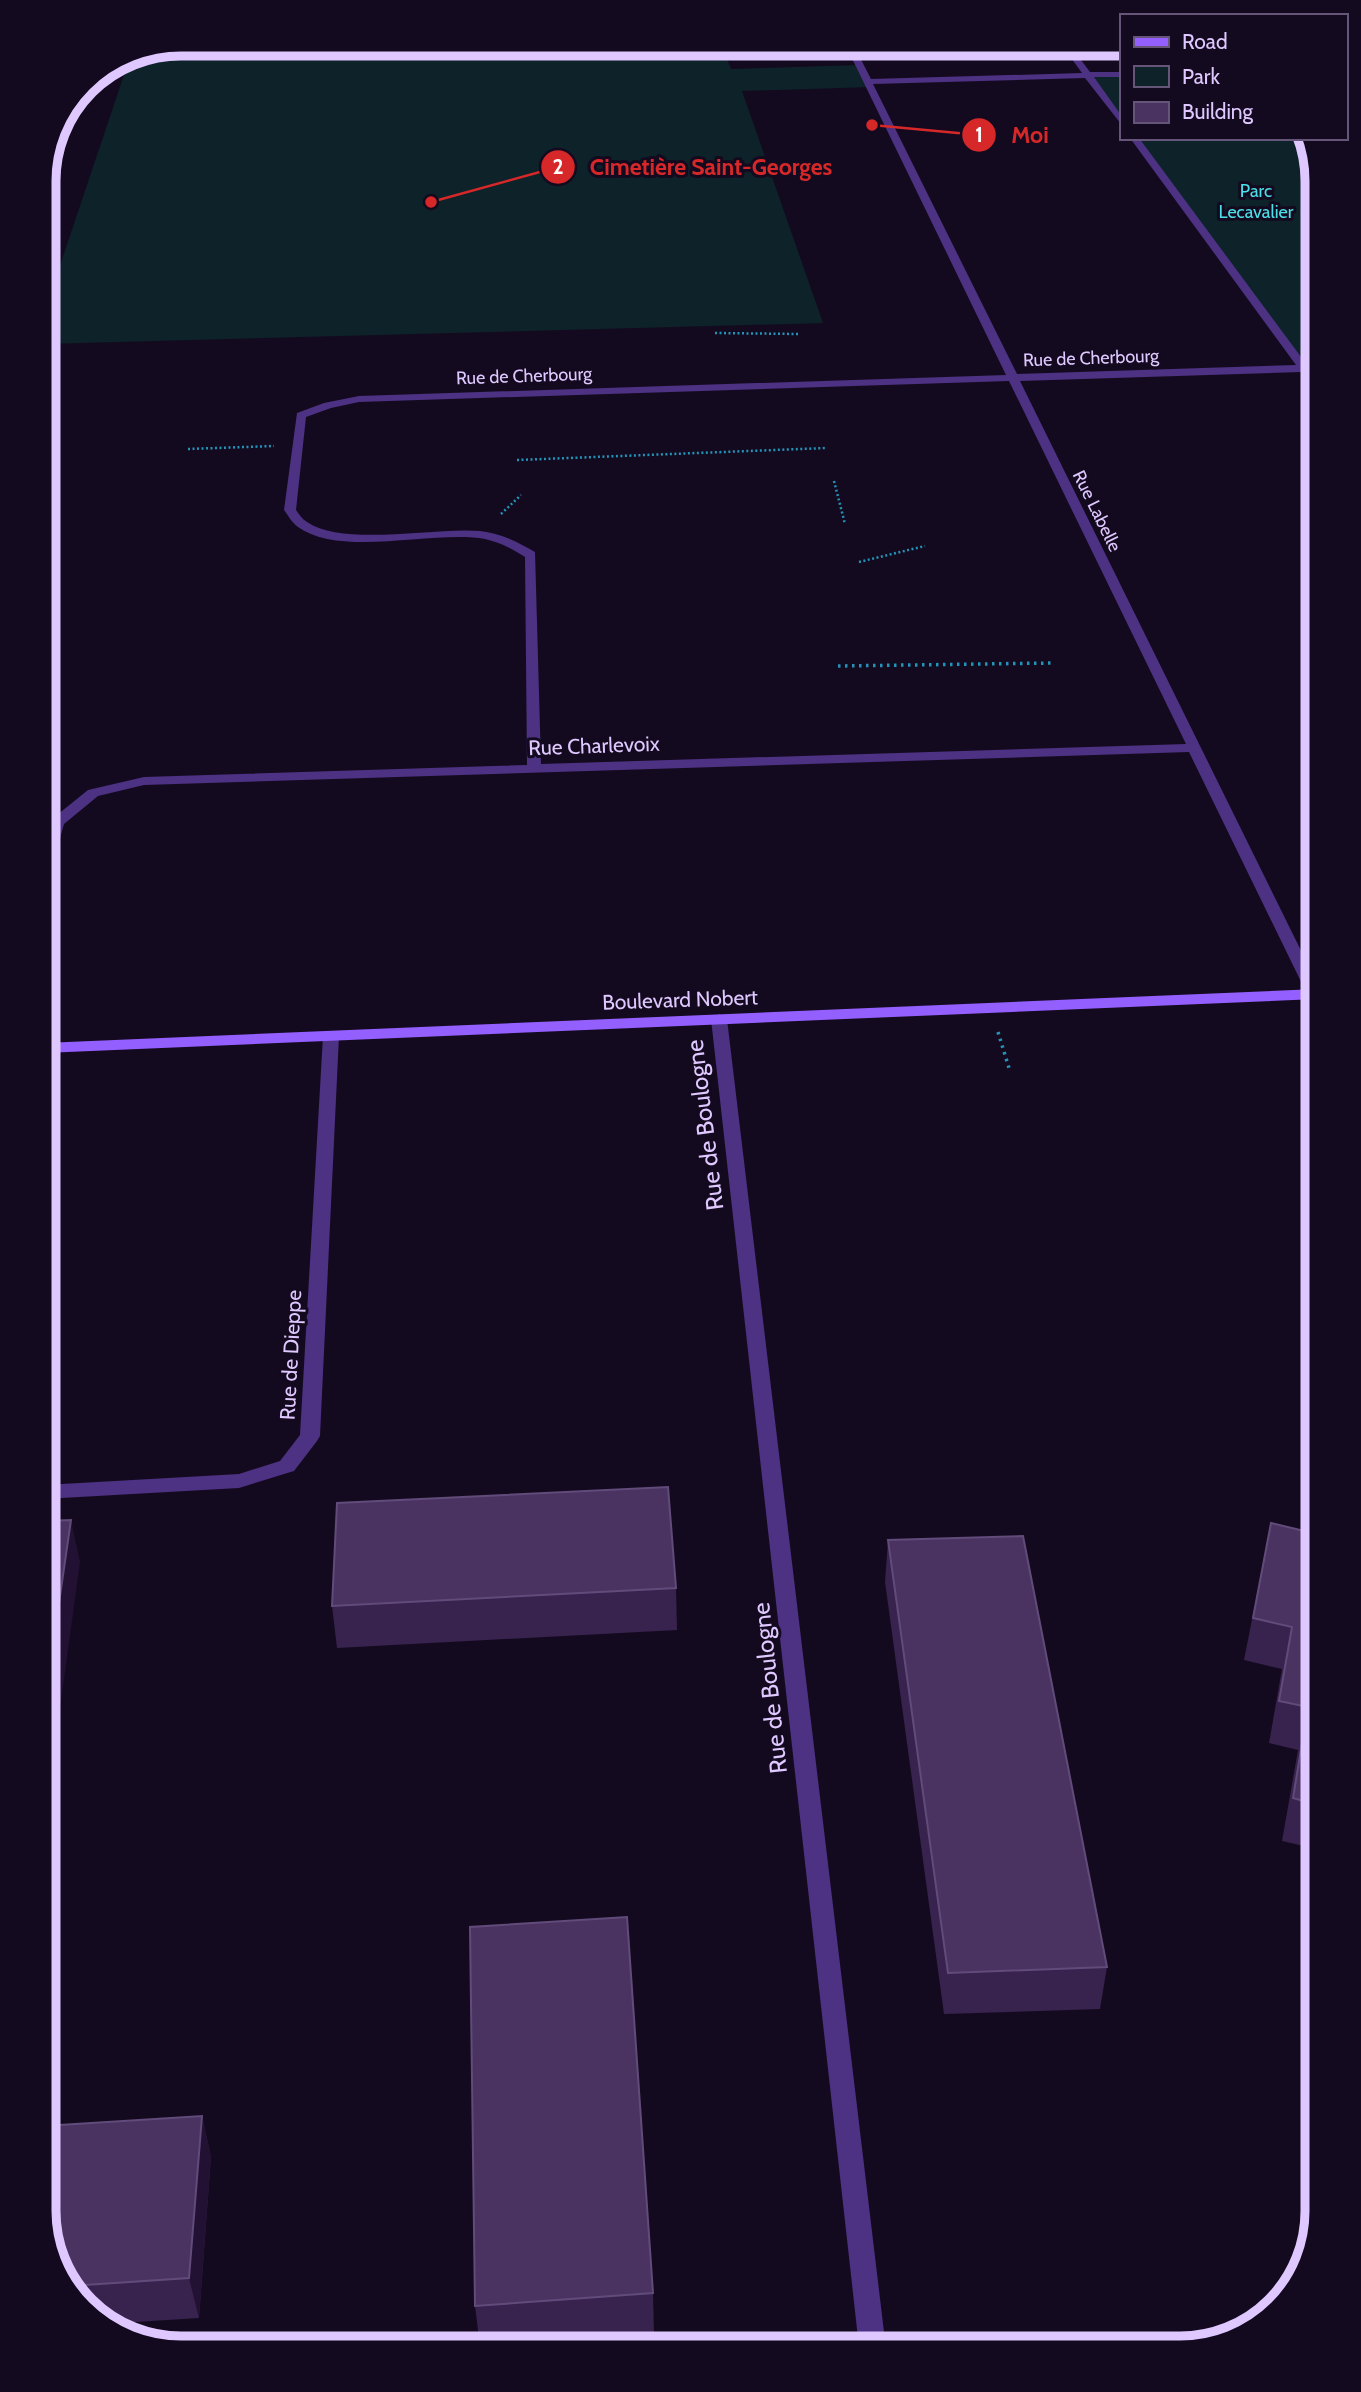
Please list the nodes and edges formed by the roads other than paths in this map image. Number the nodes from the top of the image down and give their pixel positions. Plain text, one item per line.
1 (855, 56) edge
2 (1074, 56) edge
3 (1120, 74) edge
4 (1087, 75) junction
5 (867, 82) junction
6 (1120, 120) edge
7 (1136, 140) edge
8 (1305, 361) edge
9 (1305, 369) edge
10 (1013, 378) junction
11 (1194, 748) junction
12 (534, 769) junction
13 (56, 826) edge
14 (1305, 972) edge
15 (1305, 994) edge
16 (719, 1019) junction
17 (331, 1036) junction
18 (56, 1047) edge
19 (56, 1491) edge
20 (871, 2336) edge

1 - 5 street, Rue Labelle
2 - 4 street
3 - 4 street
4 - 5 street
4 - 6 street
5 - 10 street, Rue Labelle
7 - 8 street
9 - 10 street, Rue de Cherbourg
10 - 11 street, Rue Labelle
10 - 12 street, Rue de Cherbourg
11 - 12 street, Rue Charlevoix
11 - 14 street, Rue Labelle
12 - 13 street, Rue Charlevoix
15 - 16 street, Boulevard Nobert
16 - 17 street, Boulevard Nobert
16 - 20 street, Rue de Boulogne
17 - 18 street, Boulevard Nobert
17 - 19 street, Rue de Dieppe

